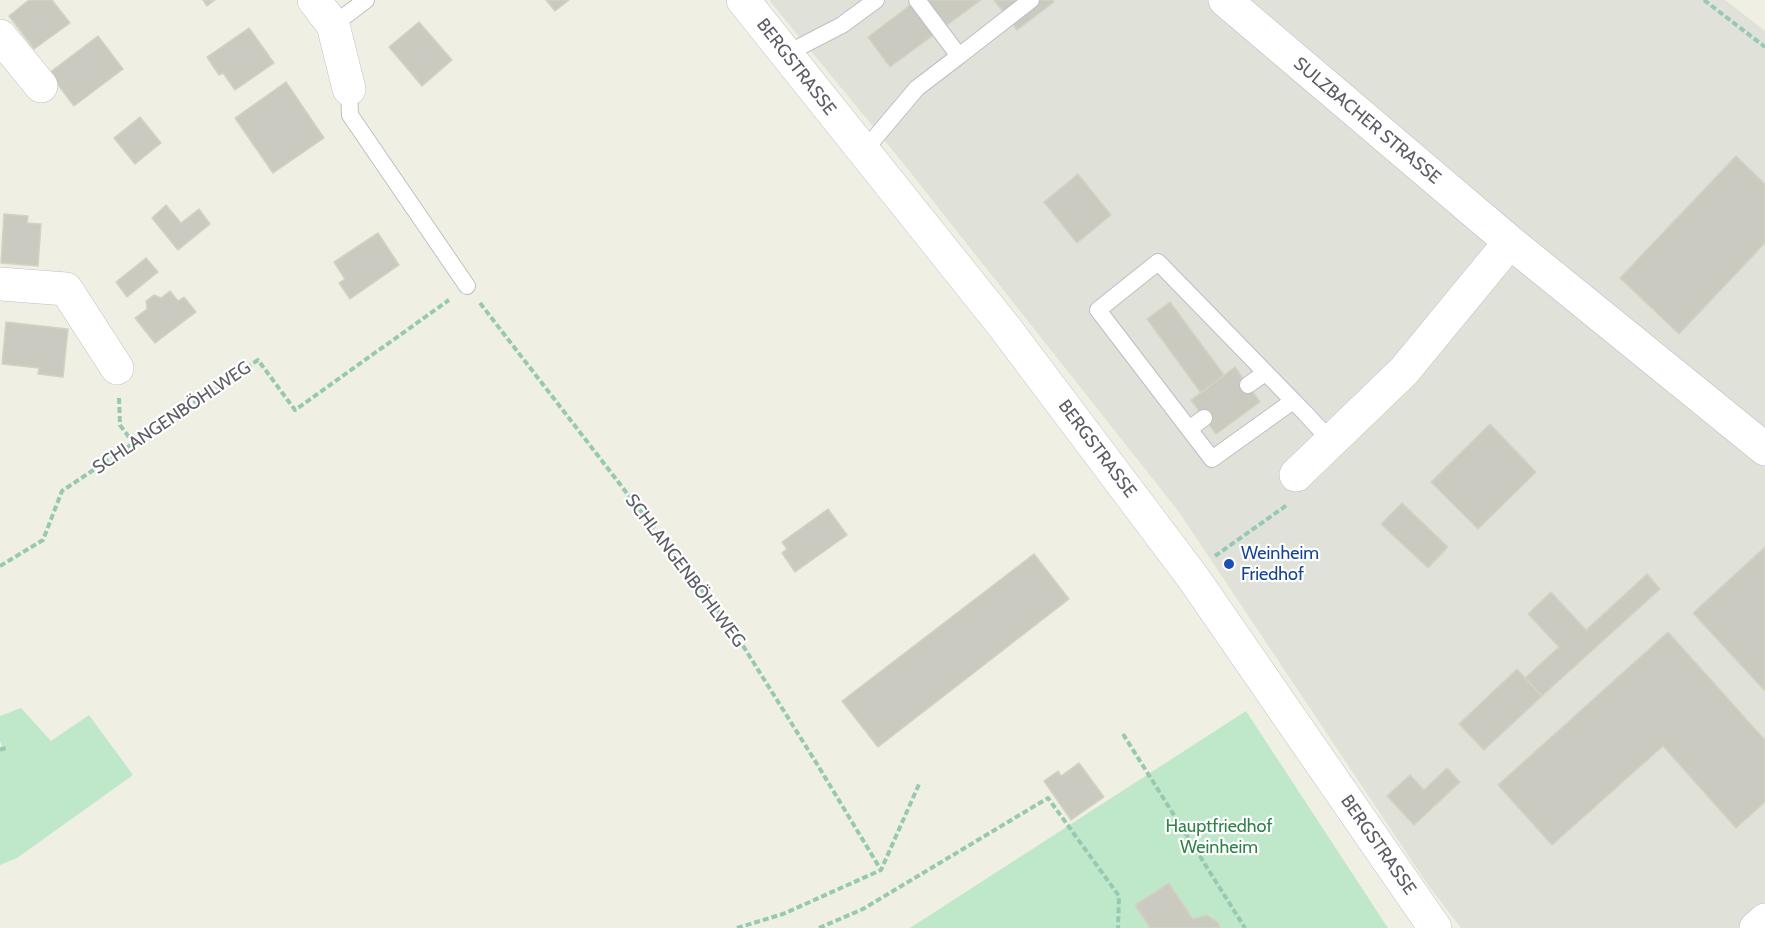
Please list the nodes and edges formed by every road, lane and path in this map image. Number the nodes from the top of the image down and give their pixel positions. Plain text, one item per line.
1 (366, 0) edge
2 (743, 0) edge
3 (876, 0) edge
4 (917, 0) edge
5 (1031, 0) edge
6 (1225, 0) edge
7 (1704, 0) edge
8 (324, 13) edge
9 (0, 36) edge
10 (1765, 47) edge
11 (786, 54) junction
12 (959, 56) junction
13 (41, 87) dead end
14 (350, 89) joint
15 (863, 152) junction
16 (1510, 242) junction
17 (0, 284) edge
18 (467, 286) junction
19 (117, 368) joint
20 (1265, 373) junction
21 (1248, 385) dead end
22 (1293, 401) junction
23 (1204, 418) dead end
24 (1189, 429) junction
25 (1331, 441) junction
26 (134, 444) junction
27 (1765, 449) edge
28 (1296, 476) joint
29 (1211, 558) dead end
30 (0, 566) edge
31 (1124, 734) dead end
32 (8, 747) dead end
33 (0, 750) edge
34 (920, 782) dead end
35 (881, 870) junction
36 (1765, 920) edge
37 (1435, 924) edge
38 (737, 928) edge
39 (819, 928) edge
40 (1118, 928) edge
41 (1245, 928) edge
42 (1756, 928) edge

1 - 8 lane
2 - 11 street, BERGSTRASSE
3 - 11 lane
4 - 12 lane
5 - 12 lane
6 - 16 street, SULZBACHER STRASSE
7 - 10 path
8 - 14 street
9 - 13 street
11 - 15 street, BERGSTRASSE
12 - 15 lane
14 - 18 lane
15 - 37 street, BERGSTRASSE
16 - 25 street
16 - 27 street, SULZBACHER STRASSE
17 - 19 street
18 - 26 path, SCHLANGENBÖHLWEG
18 - 35 path, SCHLANGENBÖHLWEG
19 - 26 path
20 - 21 lane
20 - 22 lane
20 - 24 lane
22 - 24 lane
22 - 25 lane
23 - 24 lane
25 - 28 street
26 - 30 path, SCHLANGENBÖHLWEG
28 - 29 path
31 - 41 path
32 - 33 path
34 - 35 path
35 - 38 path
36 - 42 street
39 - 40 path

